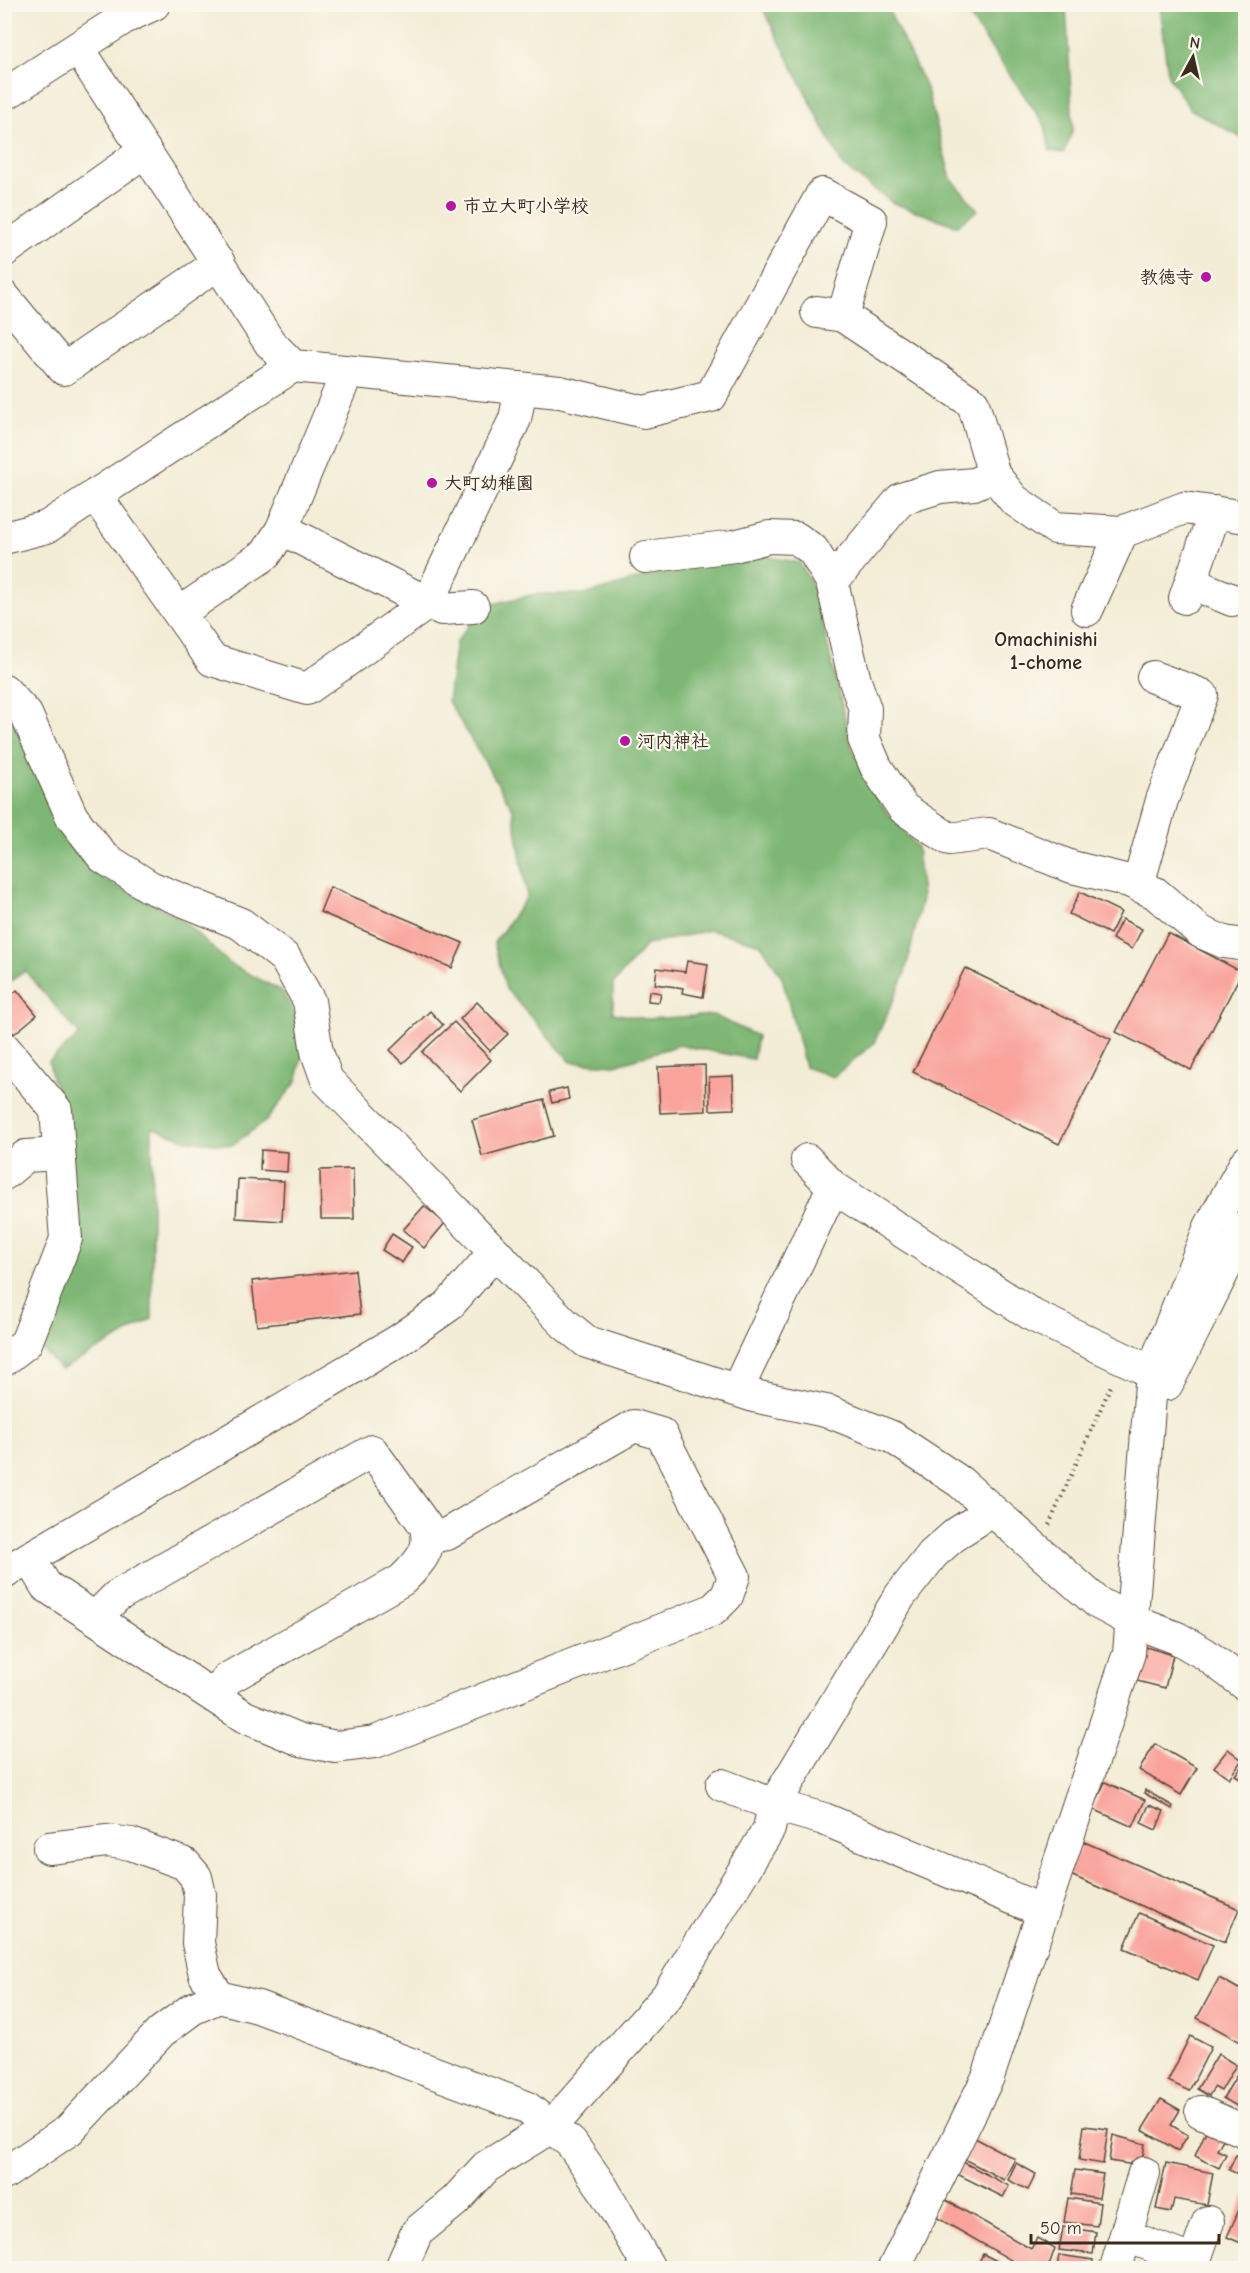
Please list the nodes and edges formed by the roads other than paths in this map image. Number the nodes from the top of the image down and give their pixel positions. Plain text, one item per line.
1 (154, 4) edge
2 (119, 11) edge
3 (78, 48) junction
4 (4, 95) edge
5 (146, 151) junction
6 (4, 251) edge
7 (219, 263) junction
8 (4, 297) edge
9 (292, 366) junction
10 (344, 371) junction
11 (521, 388) junction
12 (994, 475) junction
13 (95, 495) junction
14 (1215, 512) junction
15 (1245, 517) edge
16 (282, 529) junction
17 (1122, 532) junction
18 (4, 538) edge
19 (646, 557) dead end
20 (832, 582) junction
21 (1232, 600) dead end
22 (428, 603) junction
23 (474, 608) dead end
24 (1087, 609) dead end
25 (179, 613) junction
26 (1153, 677) dead end
27 (4, 690) edge
28 (1138, 885) junction
29 (1245, 945) edge
30 (6, 1052) edge
31 (58, 1154) junction
32 (807, 1160) dead end
33 (1245, 1162) edge
34 (4, 1174) edge
35 (833, 1187) junction
36 (1245, 1226) edge
37 (495, 1252) junction
38 (4, 1360) edge
39 (1152, 1372) junction
40 (737, 1390) junction
41 (1149, 1420) junction
42 (992, 1510) junction
43 (430, 1537) junction
44 (17, 1566) edge
45 (95, 1618) junction
46 (1132, 1621) junction
47 (1245, 1685) edge
48 (215, 1697) junction
49 (722, 1785) dead end
50 (774, 1805) junction
51 (49, 1848) dead end
52 (1043, 1911) junction
53 (219, 1997) junction
54 (1201, 2112) dead end
55 (551, 2127) junction
56 (1245, 2132) edge
57 (1144, 2173) dead end
58 (4, 2174) edge
59 (1208, 2222) dead end
60 (1127, 2236) junction
61 (1193, 2265) edge
62 (401, 2268) edge
63 (649, 2268) edge
64 (894, 2268) edge
65 (1116, 2268) edge

1 - 2 street
2 - 3 street
3 - 4 street
3 - 5 street
5 - 6 street
5 - 7 street
7 - 8 street
7 - 9 street
9 - 10 street
9 - 13 street
10 - 11 street
10 - 16 street
11 - 12 street
11 - 22 street
12 - 17 street
12 - 20 street
13 - 18 street
13 - 25 street
14 - 15 street
14 - 17 street
14 - 21 street
16 - 22 street
16 - 25 street
17 - 24 street
19 - 20 street
20 - 28 street
22 - 23 street
22 - 25 street
26 - 28 street
27 - 37 street
28 - 29 street
30 - 31 street
31 - 34 street
31 - 38 street
32 - 35 street
33 - 39 street
35 - 39 street
35 - 40 street
36 - 41 street
37 - 40 street
37 - 44 street
39 - 41 street
40 - 42 street
41 - 46 street
42 - 46 street
42 - 50 street
43 - 45 street
43 - 48 street
43 - 48 street
44 - 45 street
45 - 48 street
46 - 47 street
46 - 52 street
49 - 50 street
50 - 52 street
50 - 55 street
51 - 53 street
52 - 64 street
53 - 55 street
53 - 58 street
54 - 56 street
55 - 62 street
55 - 63 street
57 - 60 street
59 - 61 street
60 - 61 street
60 - 65 street

